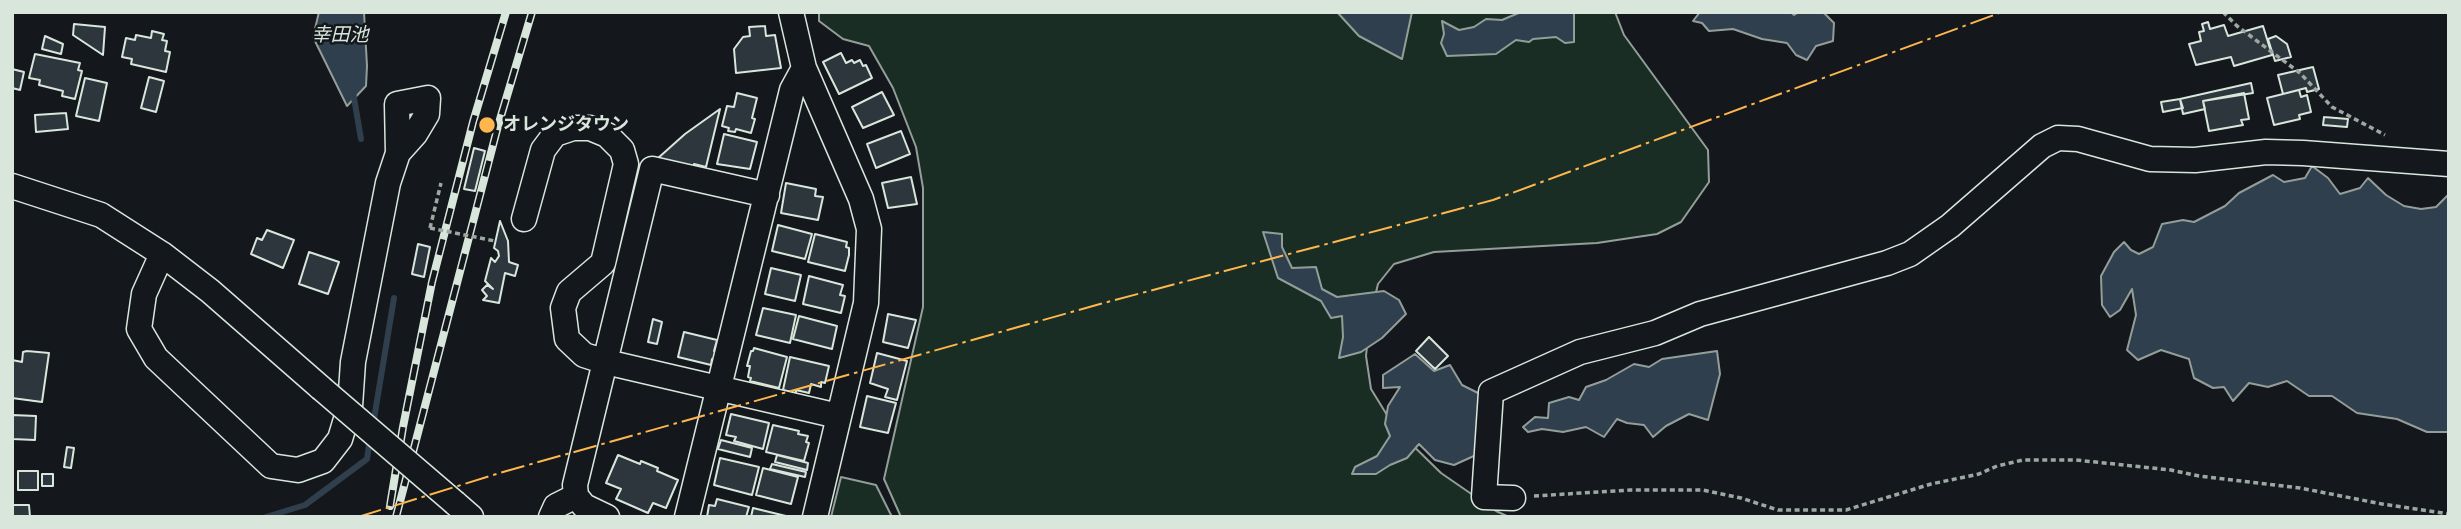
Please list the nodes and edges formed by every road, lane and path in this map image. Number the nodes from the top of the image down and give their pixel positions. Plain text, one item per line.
1 (791, 12) edge
2 (2223, 12) edge
3 (804, 68) junction
4 (2389, 138) dead end
5 (398, 153) dead end
6 (2449, 164) edge
7 (441, 183) dead end
8 (12, 186) edge
9 (767, 195) junction
10 (524, 219) dead end
11 (495, 241) dead end
12 (162, 254) junction
13 (606, 362) junction
14 (719, 390) junction
15 (838, 416) junction
16 (576, 496) junction
17 (1513, 498) joint
18 (463, 510) edge
19 (2449, 514) edge
20 (551, 517) edge
21 (607, 517) edge
22 (687, 517) edge
23 (815, 517) edge

1 - 3 street
2 - 4 path
3 - 9 street
3 - 15 street
5 - 12 street
6 - 17 street
7 - 11 path, bridge
8 - 12 street
9 - 13 street
9 - 14 street
10 - 13 street
12 - 18 street, bridge
13 - 14 street
13 - 16 street
14 - 15 street
14 - 22 street
15 - 23 street
16 - 20 street
16 - 21 street
17 - 19 path

